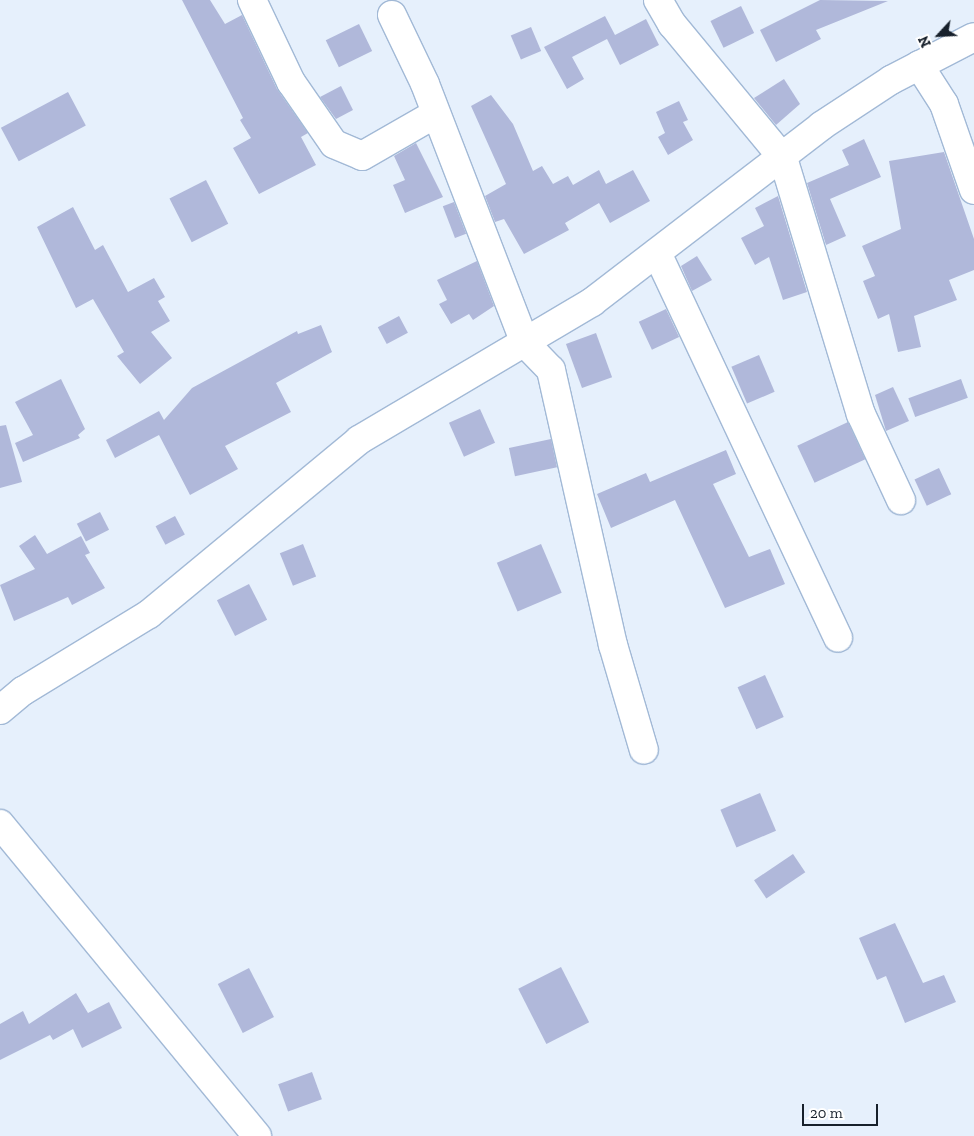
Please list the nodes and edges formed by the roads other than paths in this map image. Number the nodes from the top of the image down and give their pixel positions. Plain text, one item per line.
1 (252, 0) edge
2 (658, 0) edge
3 (392, 15) dead end
4 (974, 37) edge
5 (919, 66) junction
6 (435, 114) junction
7 (783, 158) junction
8 (974, 190) edge
9 (657, 253) junction
10 (525, 343) junction
11 (902, 500) dead end
12 (838, 638) dead end
13 (0, 710) edge
14 (644, 750) dead end
15 (0, 824) edge
16 (257, 1136) edge

1 - 6 street
2 - 7 street
3 - 6 street
4 - 5 street
5 - 7 street
5 - 8 street
6 - 10 street
7 - 9 street
7 - 11 street
9 - 10 street
9 - 12 street
10 - 13 street
10 - 14 street
15 - 16 street

